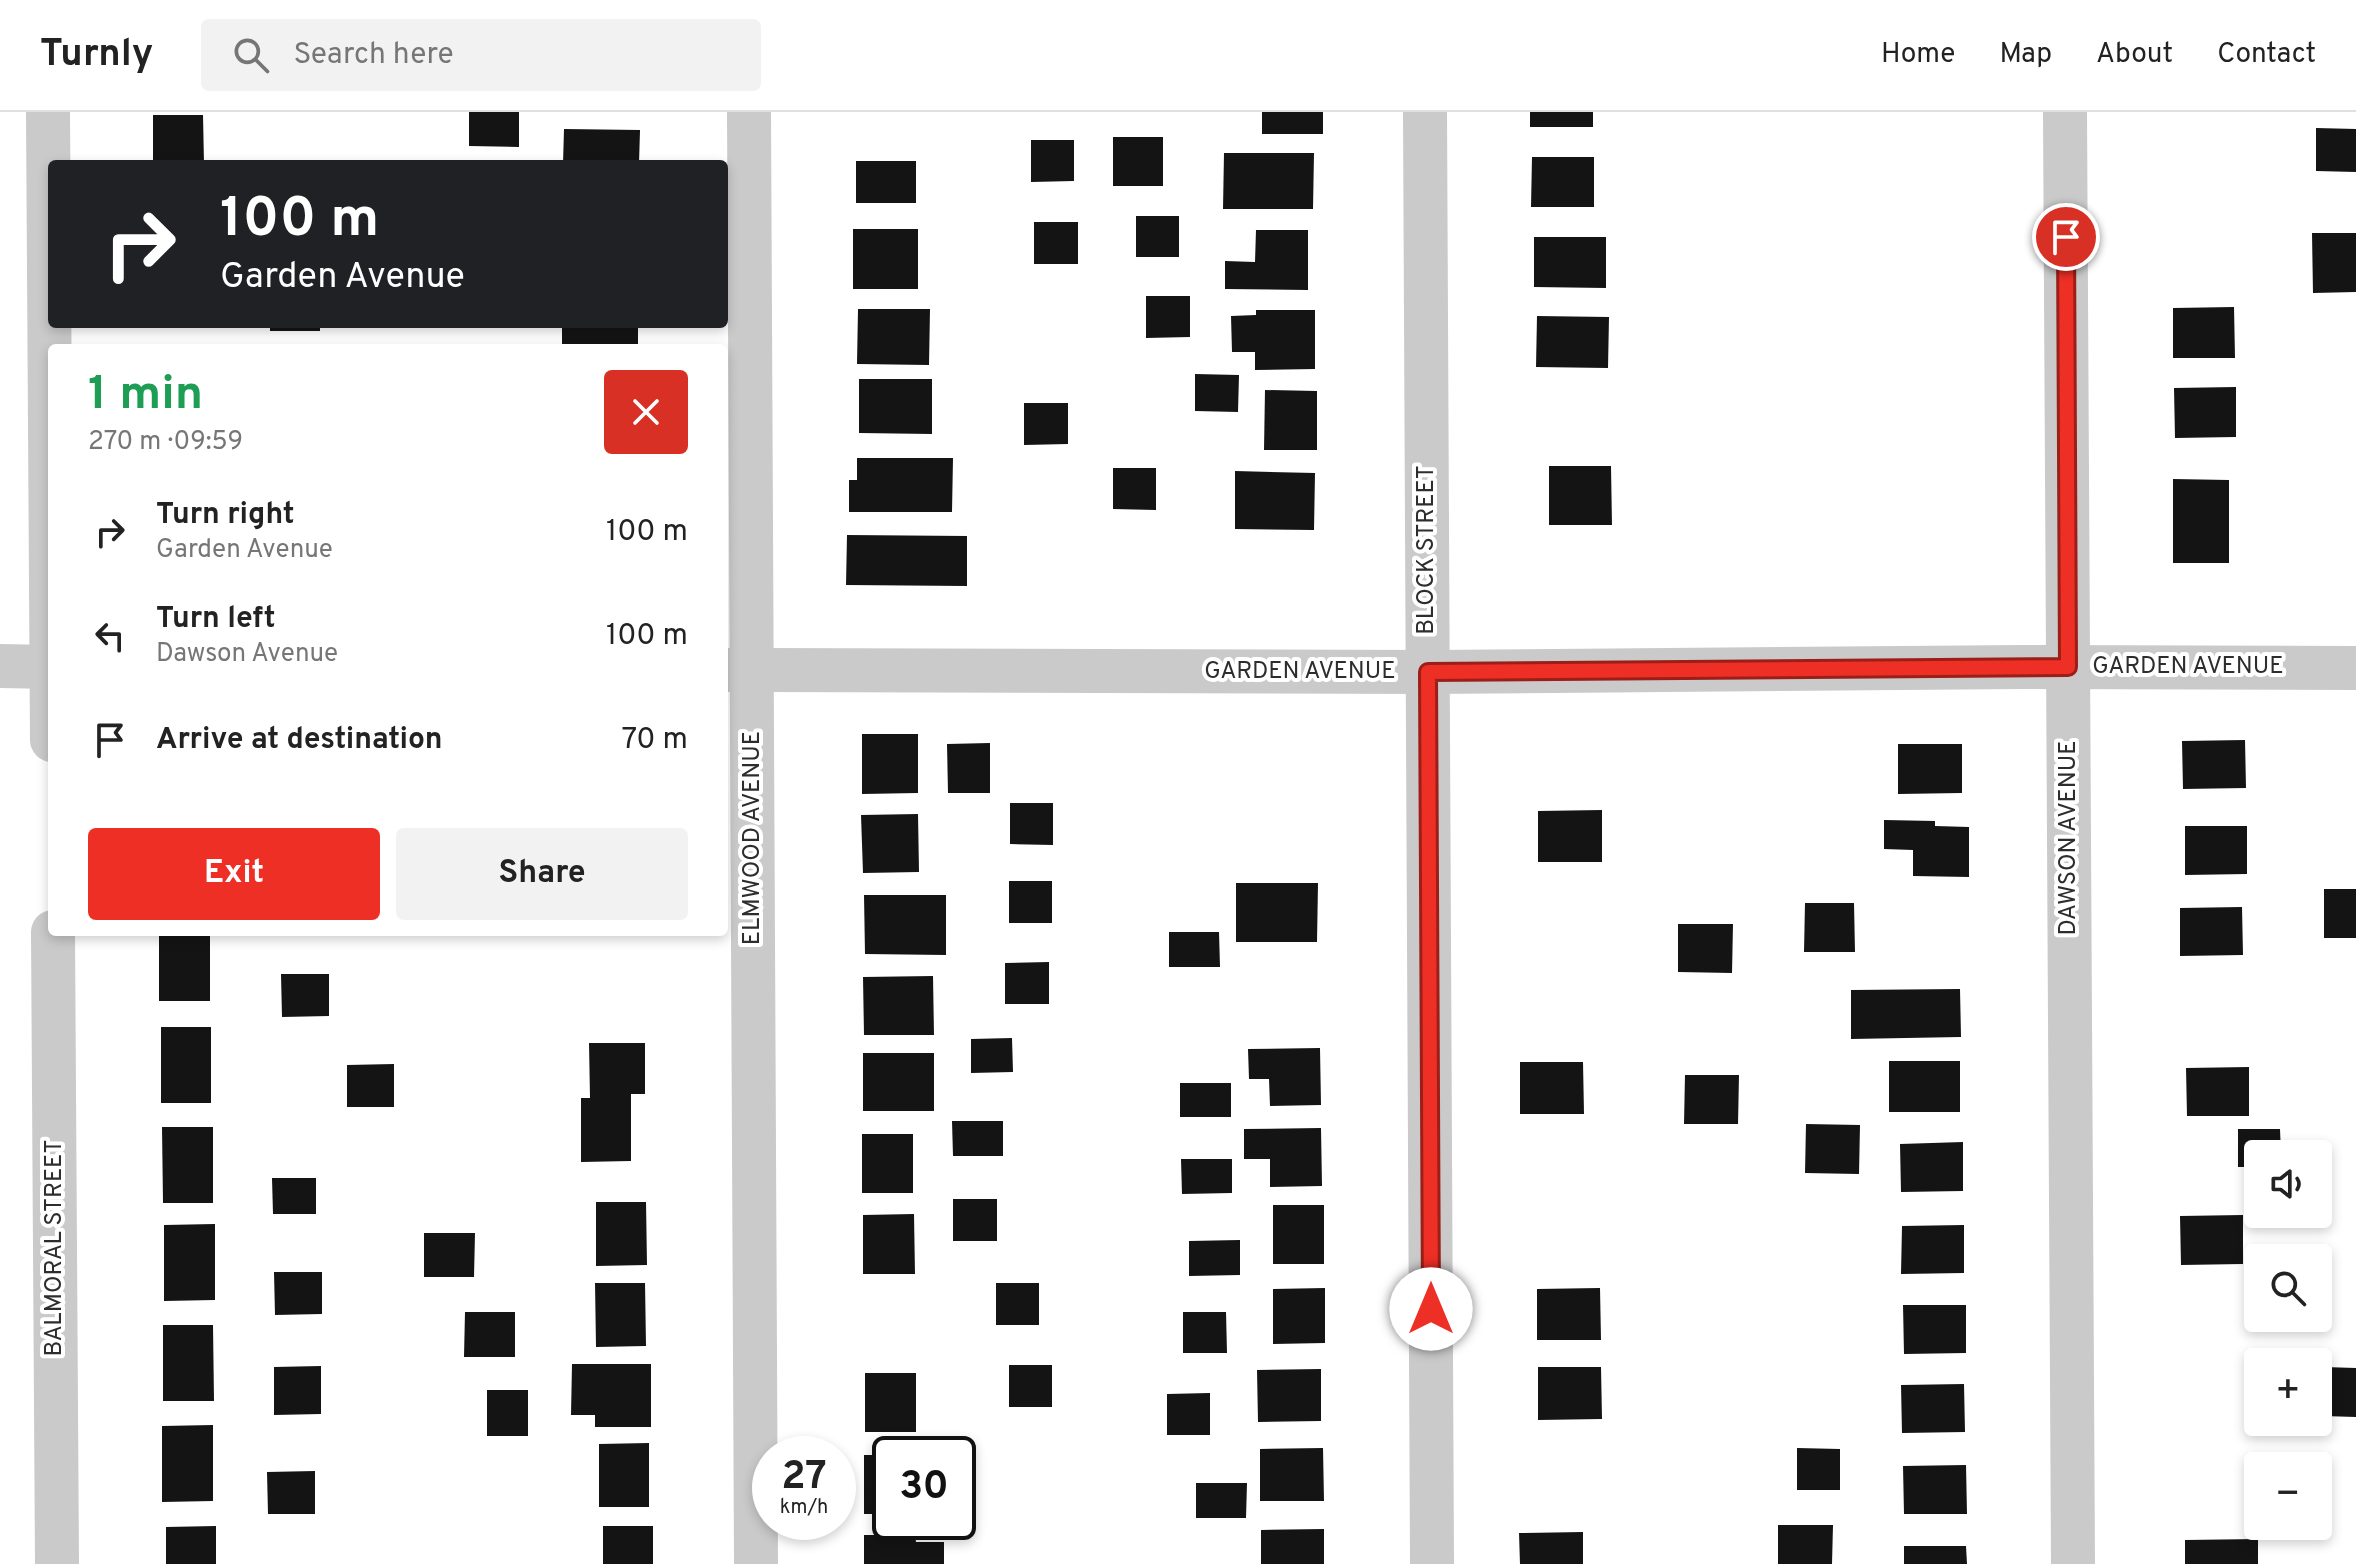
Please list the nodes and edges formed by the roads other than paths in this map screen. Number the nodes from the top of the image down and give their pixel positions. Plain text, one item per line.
1 (48, 112) edge
2 (749, 112) edge
3 (1425, 112) edge
4 (2065, 112) edge
5 (48, 160) edge
6 (0, 666) edge
7 (48, 667) edge
8 (2068, 667) junction
9 (2356, 668) edge
10 (738, 670) edge
11 (1428, 672) junction
12 (53, 936) edge
13 (57, 1564) edge
14 (756, 1564) edge
15 (1432, 1564) edge
16 (2073, 1564) edge

1 - 5 street
2 - 10 street, ELMWOOD AVENUE
3 - 11 street, BLOCK STREET
4 - 8 street, DAWSON AVENUE
6 - 7 street
8 - 9 street, GARDEN AVENUE
8 - 11 street, GARDEN AVENUE
8 - 16 street, DAWSON AVENUE
10 - 11 street, GARDEN AVENUE
10 - 14 street, ELMWOOD AVENUE
11 - 15 street, BLOCK STREET
12 - 13 street, BALMORAL STREET

